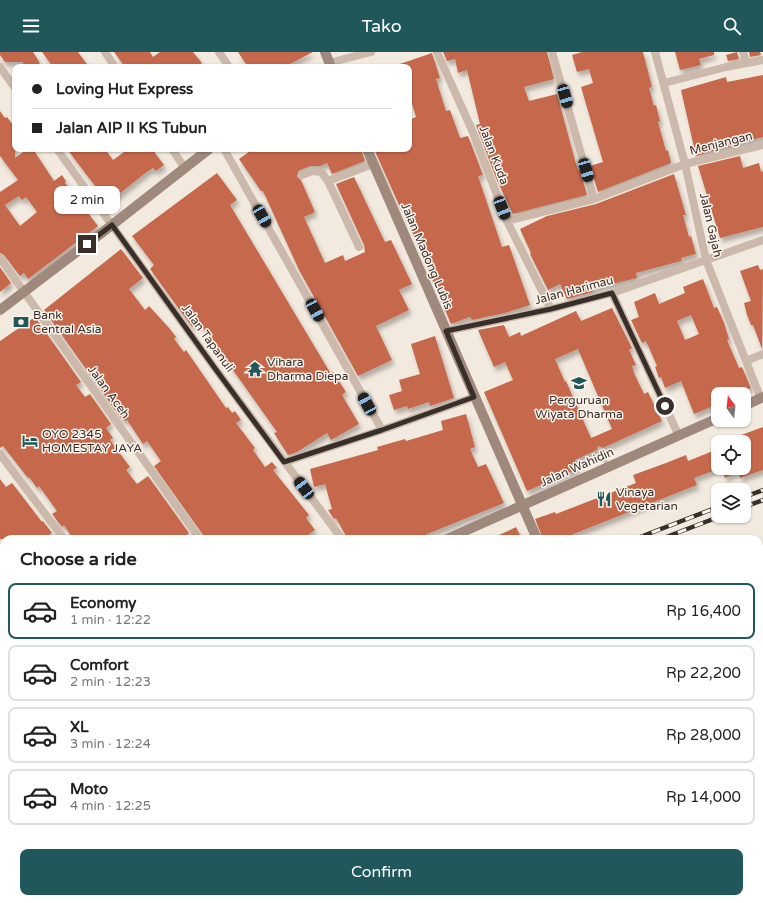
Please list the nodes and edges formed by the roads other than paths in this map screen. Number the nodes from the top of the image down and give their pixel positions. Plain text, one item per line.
1 (105, 52) edge
2 (220, 52) edge
3 (325, 52) edge
4 (371, 52) edge
5 (437, 52) edge
6 (552, 52) edge
7 (655, 52) edge
8 (743, 52) edge
9 (763, 60) edge
10 (746, 62) junction
11 (113, 64) edge
12 (227, 64) edge
13 (328, 64) edge
14 (334, 64) edge
15 (0, 67) edge
16 (664, 83) junction
17 (12, 84) edge
18 (763, 145) edge
19 (59, 152) edge
20 (174, 152) edge
21 (205, 152) edge
22 (226, 152) edge
23 (368, 152) edge
24 (373, 164) junction
25 (685, 164) junction
26 (184, 167) junction
27 (302, 175) dead end
28 (328, 181) junction
29 (594, 199) junction
30 (507, 221) junction
31 (112, 225) junction
32 (763, 240) edge
33 (359, 247) dead end
34 (0, 258) edge
35 (706, 260) junction
36 (23, 292) junction
37 (612, 293) junction
38 (551, 309) junction
39 (0, 310) edge
40 (446, 331) junction
41 (763, 354) edge
42 (746, 361) junction
43 (474, 397) junction
44 (762, 398) edge
45 (751, 403) edge
46 (711, 421) edge
47 (382, 430) junction
48 (679, 436) junction
49 (600, 449) dead end
50 (0, 454) edge
51 (284, 462) junction
52 (608, 467) junction
53 (521, 506) junction
54 (61, 535) edge
55 (197, 535) edge
56 (339, 535) edge
57 (456, 535) edge
58 (535, 535) edge

1 - 11 street
2 - 12 street
3 - 13 street
4 - 14 street
5 - 30 street, Jalan Kuda
6 - 29 street
7 - 16 street, Jalan Gajah
8 - 10 street
9 - 10 street
10 - 16 street
15 - 17 street
16 - 25 street, Jalan Gajah
18 - 25 street, Menjangan
19 - 31 street, Jalan Tapanuli
20 - 26 street
21 - 26 street
22 - 47 street
23 - 24 street, Jalan Madong Lubis
24 - 28 street
24 - 40 street, Jalan Madong Lubis
25 - 29 street, Menjangan
25 - 35 street, Jalan Gajah
26 - 31 street
27 - 28 street
28 - 33 street
29 - 30 street, Menjangan
30 - 38 street, Jalan Kuda
31 - 36 street
31 - 51 street, Jalan Tapanuli
32 - 35 street, Jalan Harimau
34 - 36 street, Jalan Aceh
35 - 37 street, Jalan Harimau
35 - 42 street, Jalan Gajah
36 - 39 street
36 - 55 street, Jalan Aceh
37 - 38 street, Jalan Harimau
37 - 48 street
38 - 40 street, Jalan Harimau
40 - 43 street, Jalan Madong Lubis
41 - 42 street
42 - 44 street, Jalan Gajah
43 - 47 street
43 - 53 street, Jalan Madong Lubis
44 - 45 street
46 - 48 street, Jalan Wahidin
47 - 51 street
48 - 52 street, Jalan Wahidin
49 - 52 lane
50 - 54 street
51 - 56 street, Jalan Tapanuli
52 - 53 street, Jalan Wahidin
53 - 57 street, Jalan Wahidin
53 - 58 street, Jalan Madong Lubis

